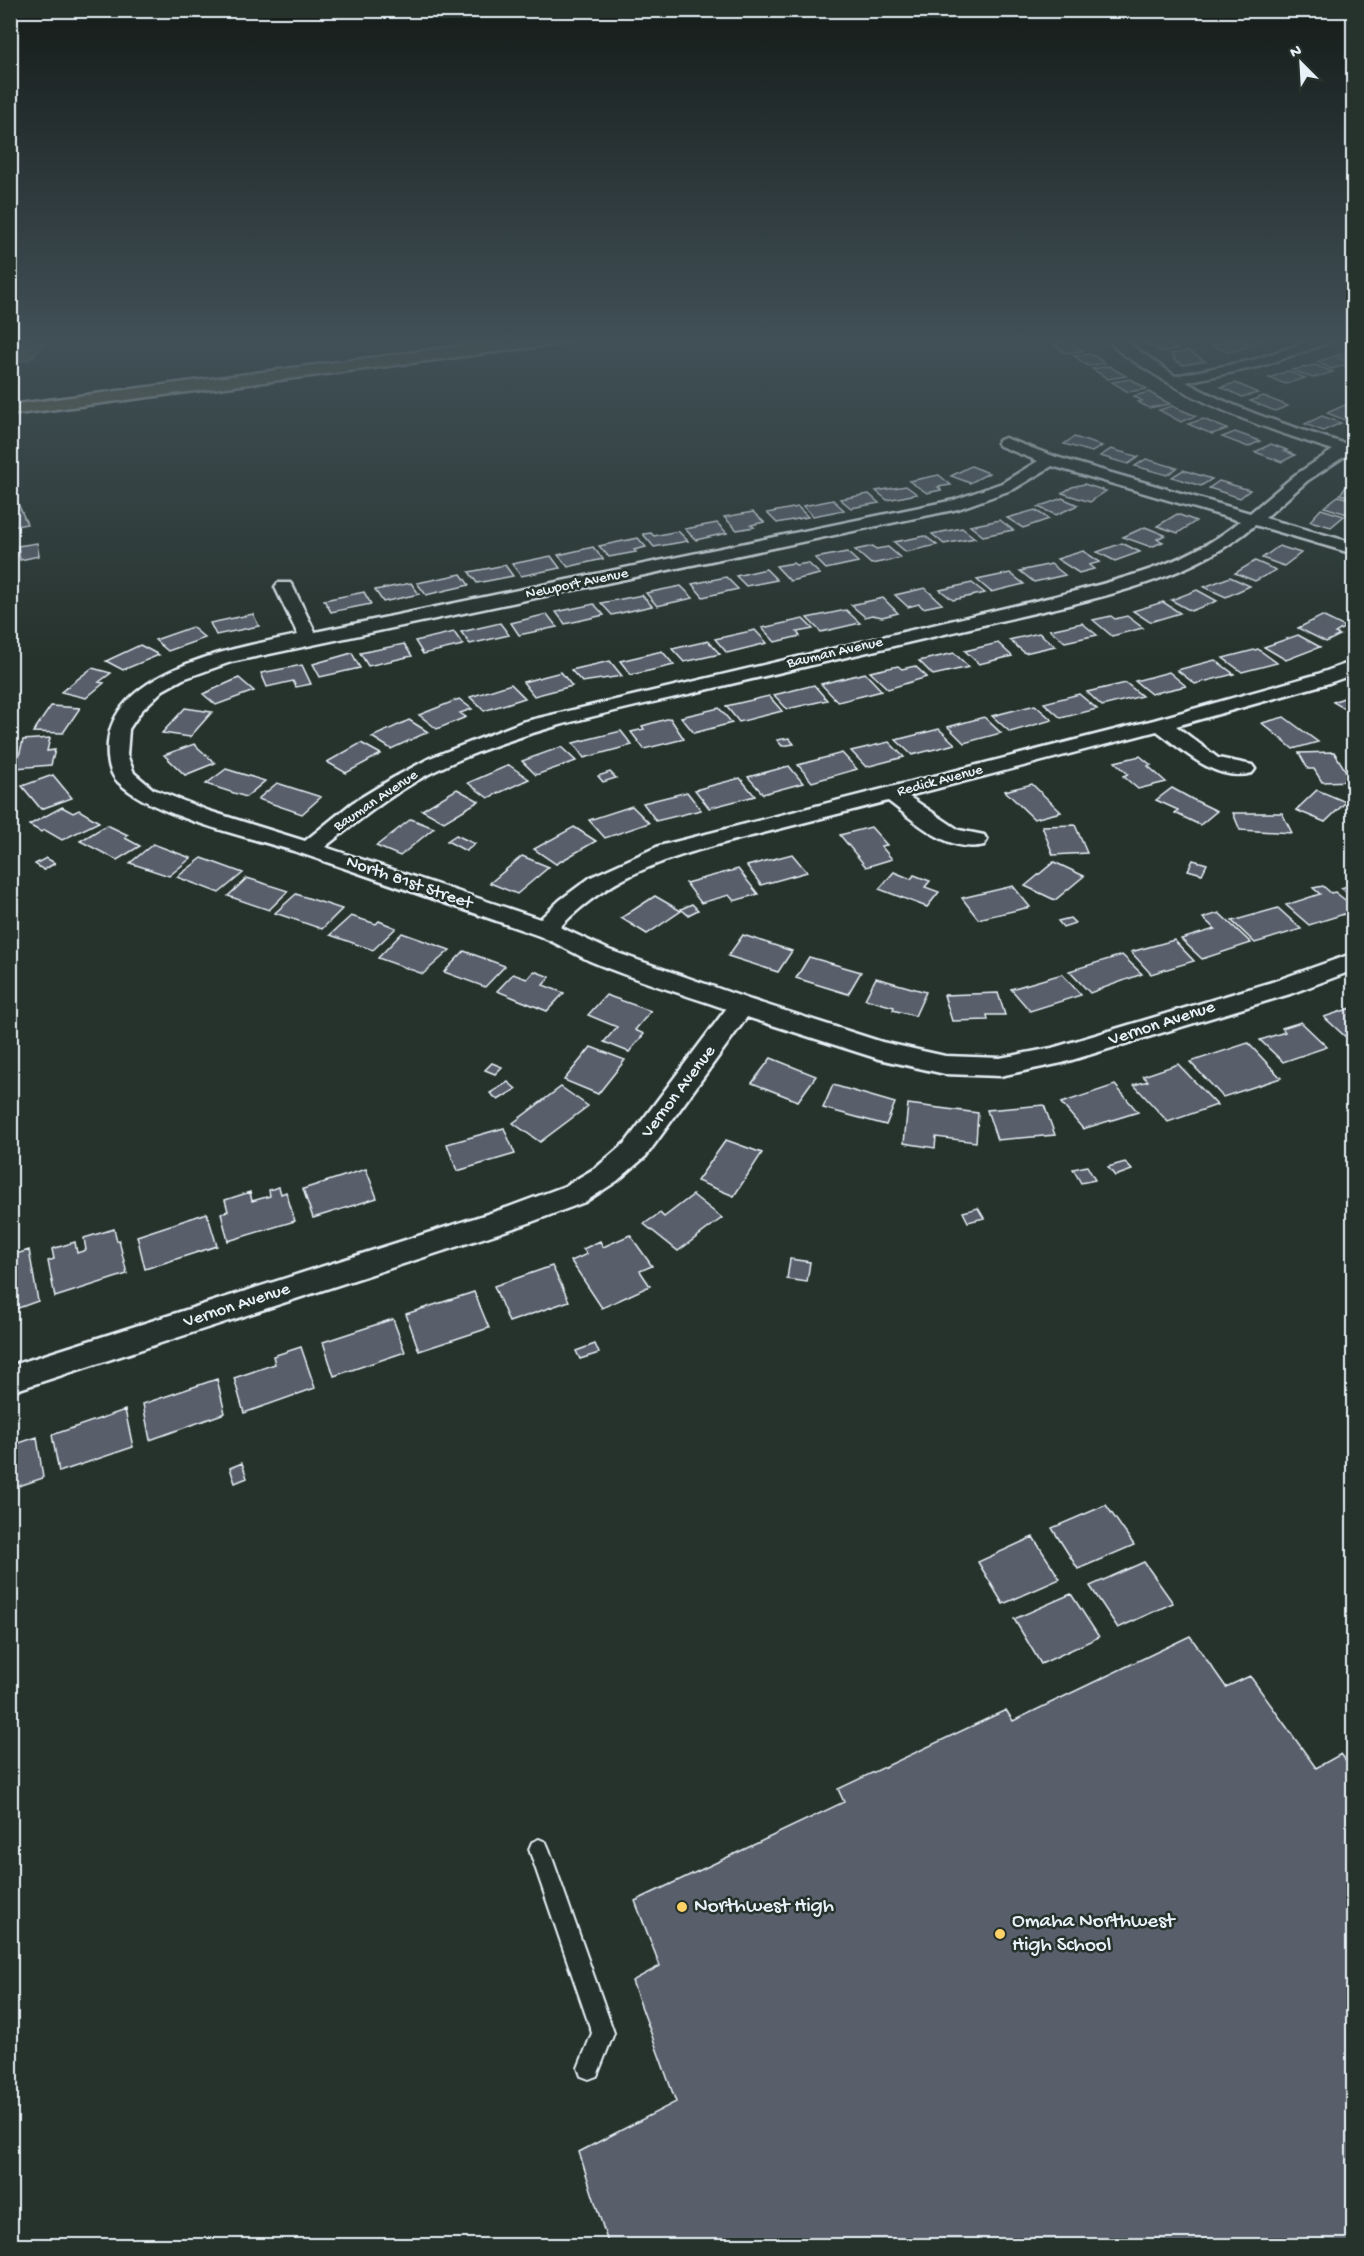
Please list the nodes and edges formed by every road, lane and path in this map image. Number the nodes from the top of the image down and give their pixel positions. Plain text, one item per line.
1 (1005, 443) dead end
2 (1348, 446) edge
3 (1050, 460) junction
4 (1252, 519) junction
5 (1353, 549) edge
6 (284, 588) dead end
7 (309, 639) junction
8 (1353, 667) edge
9 (1161, 724) junction
10 (119, 729) joint
11 (1245, 769) dead end
12 (892, 794) junction
13 (976, 840) dead end
14 (309, 849) junction
15 (544, 929) junction
16 (1353, 961) edge
17 (742, 1006) junction
18 (10, 1379) edge
19 (538, 1849) dead end
20 (589, 2068) dead end

1 - 3 street
2 - 4 street, Bauman Avenue
3 - 4 street
3 - 7 street, Newport Avenue
4 - 5 street
4 - 14 street, Bauman Avenue
6 - 7 street
7 - 10 street, Newport Avenue
8 - 9 street, Redick Avenue
9 - 11 street
9 - 12 street, Redick Avenue
10 - 14 street, North 81st Street
12 - 13 street
12 - 15 street, Redick Avenue
14 - 15 street, North 81st Street
15 - 17 street, North 81st Street
16 - 17 street, Vernon Avenue
17 - 18 street, Vernon Avenue
19 - 20 lane

